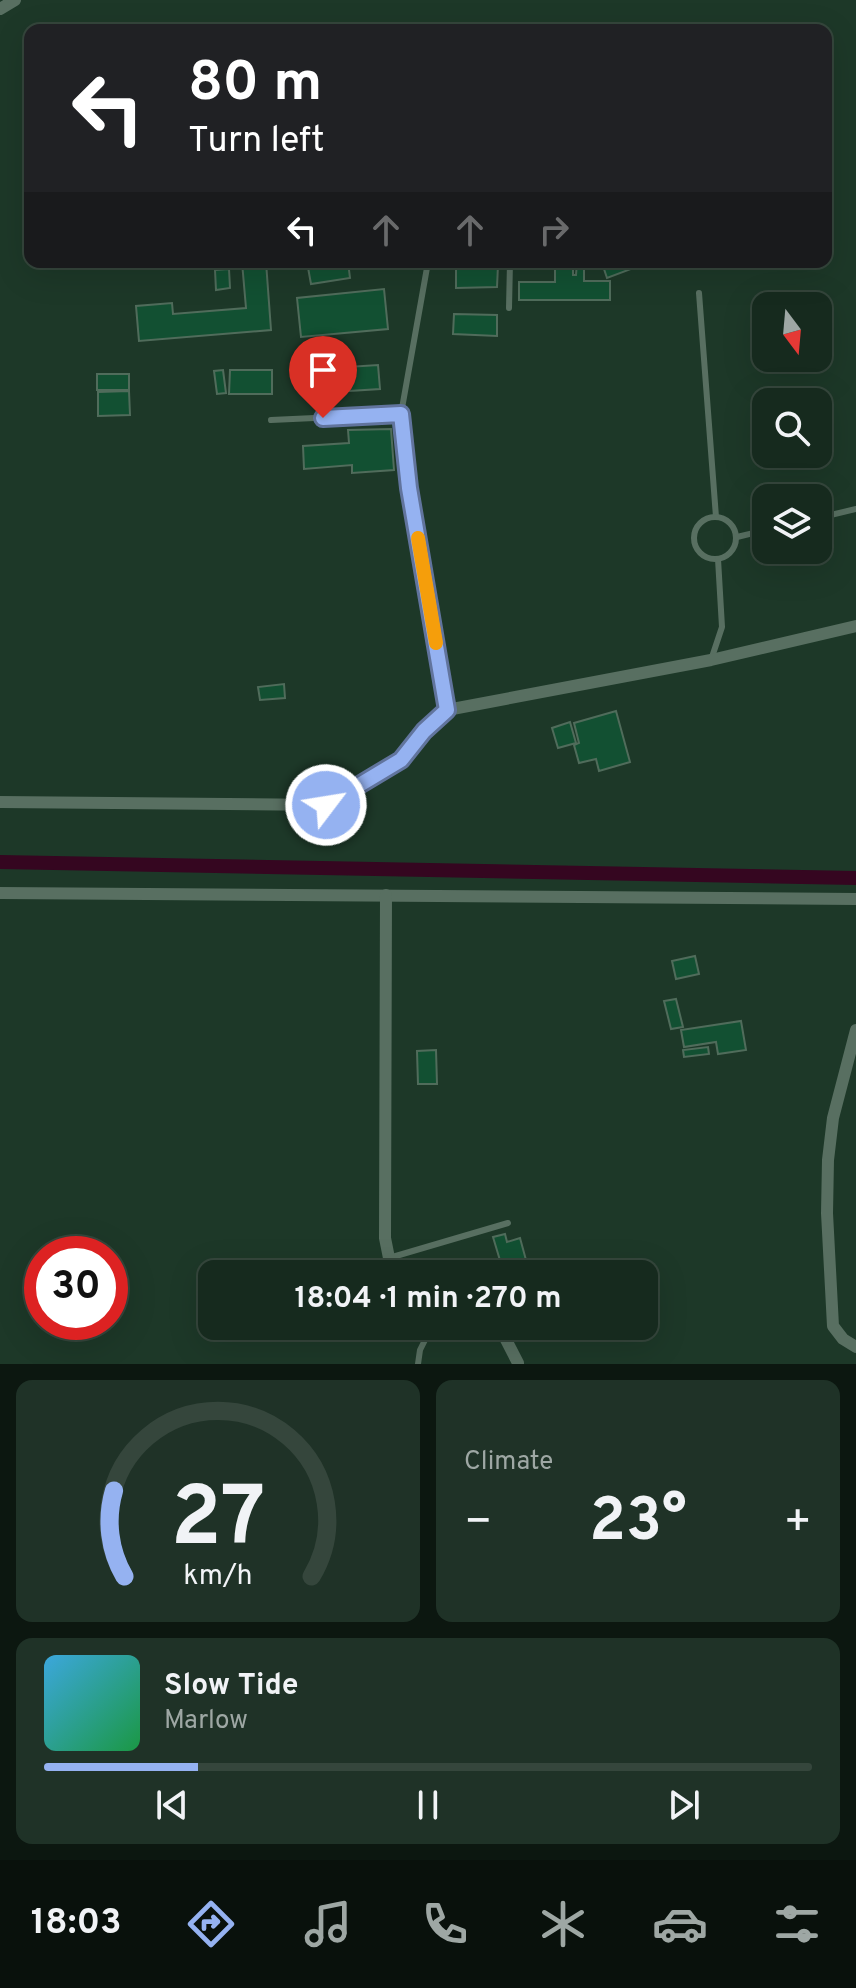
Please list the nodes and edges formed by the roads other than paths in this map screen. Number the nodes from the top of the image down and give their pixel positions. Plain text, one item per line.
1 (15, 0) edge
2 (0, 9) edge
3 (427, 268) edge
4 (510, 268) edge
5 (699, 293) dead end
6 (509, 308) dead end
7 (401, 414) junction
8 (271, 420) dead end
9 (856, 509) edge
10 (832, 515) edge
11 (716, 517) junction
12 (752, 533) edge
13 (737, 537) junction
14 (718, 559) junction
15 (856, 626) edge
16 (711, 660) junction
17 (447, 710) junction
18 (0, 802) edge
19 (0, 893) edge
20 (386, 895) junction
21 (856, 899) edge
22 (856, 1030) edge
23 (508, 1223) dead end
24 (389, 1258) joint
25 (425, 1340) edge
26 (506, 1340) edge
27 (856, 1347) edge
28 (518, 1363) edge
29 (418, 1364) edge

1 - 2 street
3 - 7 lane
4 - 6 lane
5 - 11 lane
7 - 8 lane
7 - 17 lane
9 - 10 lane
11 - 13 lane
11 - 14 lane
12 - 13 lane
13 - 14 lane
14 - 16 lane
15 - 16 street
16 - 17 street
17 - 18 street
19 - 20 street
20 - 21 street
20 - 24 street
22 - 27 street
23 - 24 lane
25 - 29 lane
26 - 28 street

